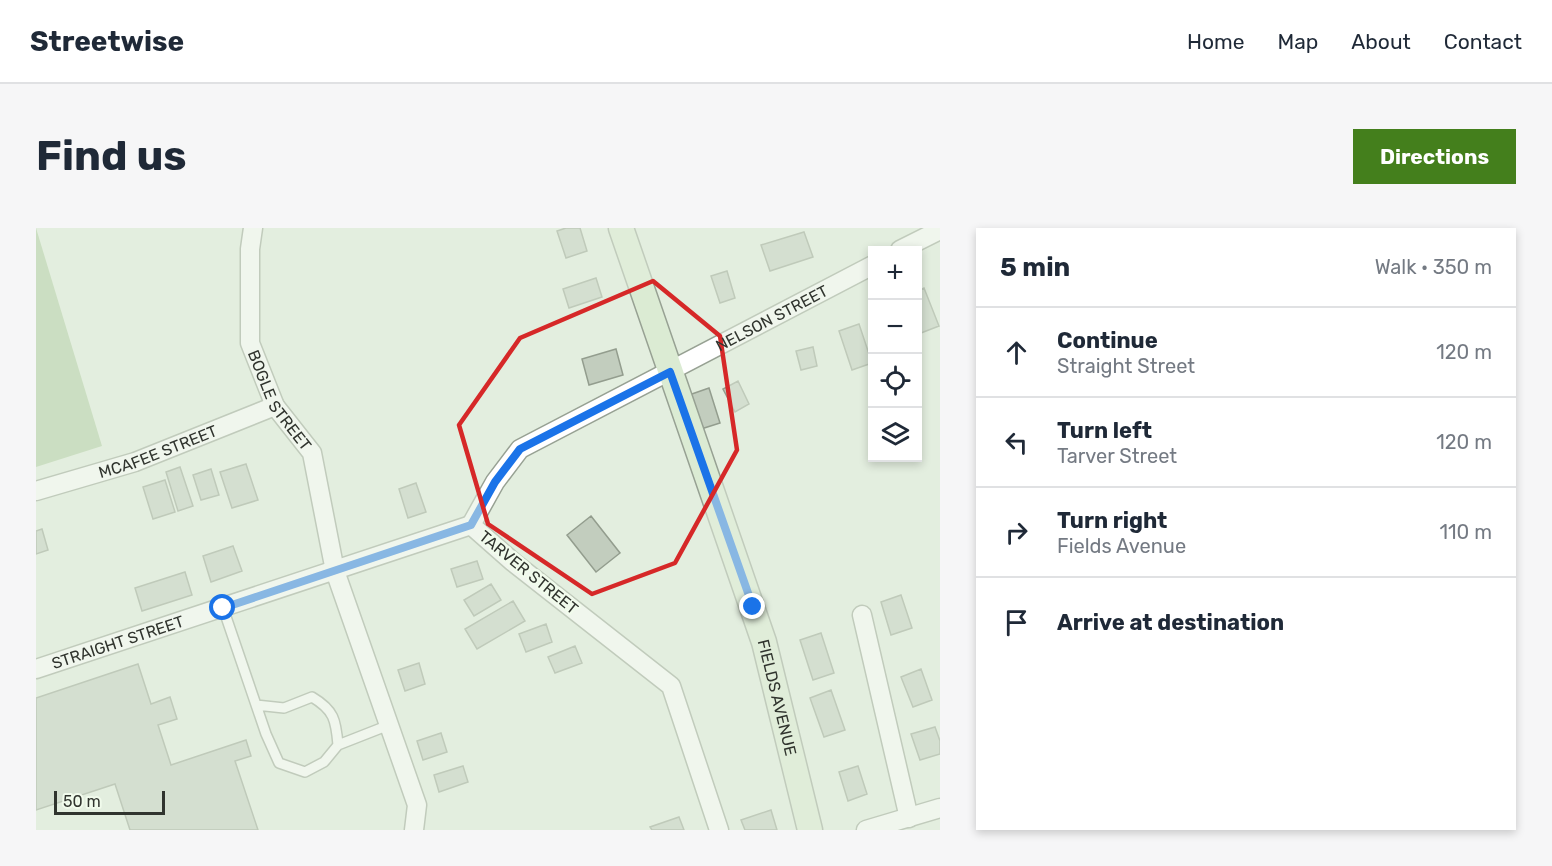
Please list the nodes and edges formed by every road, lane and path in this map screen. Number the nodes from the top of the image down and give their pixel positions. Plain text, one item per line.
1 (253, 228) edge
2 (621, 228) edge
3 (940, 230) edge
4 (908, 246) edge
5 (868, 268) edge
6 (670, 372) junction
7 (275, 406) junction
8 (36, 491) edge
9 (471, 525) junction
10 (335, 571) junction
11 (223, 608) junction
12 (862, 615) dead end
13 (36, 669) edge
14 (256, 705) junction
15 (389, 725) junction
16 (338, 745) junction
17 (940, 808) edge
18 (909, 818) junction
19 (414, 830) edge
20 (719, 830) edge
21 (810, 830) edge
22 (866, 830) edge

1 - 7 street, BOGLE STREET
2 - 6 street, FIELDS AVENUE
3 - 4 street
5 - 6 street, NELSON STREET
6 - 9 street, TARVER STREET
6 - 21 street, FIELDS AVENUE
7 - 8 street, MCAFEE STREET
7 - 10 street, BOGLE STREET
9 - 10 street, STRAIGHT STREET
9 - 20 street, TARVER STREET
10 - 11 street, STRAIGHT STREET
10 - 15 street, BOGLE STREET
11 - 13 street, STRAIGHT STREET
11 - 14 lane
12 - 18 street
14 - 16 lane
14 - 16 lane
15 - 16 lane
15 - 19 street, BOGLE STREET
17 - 18 street
18 - 22 street

